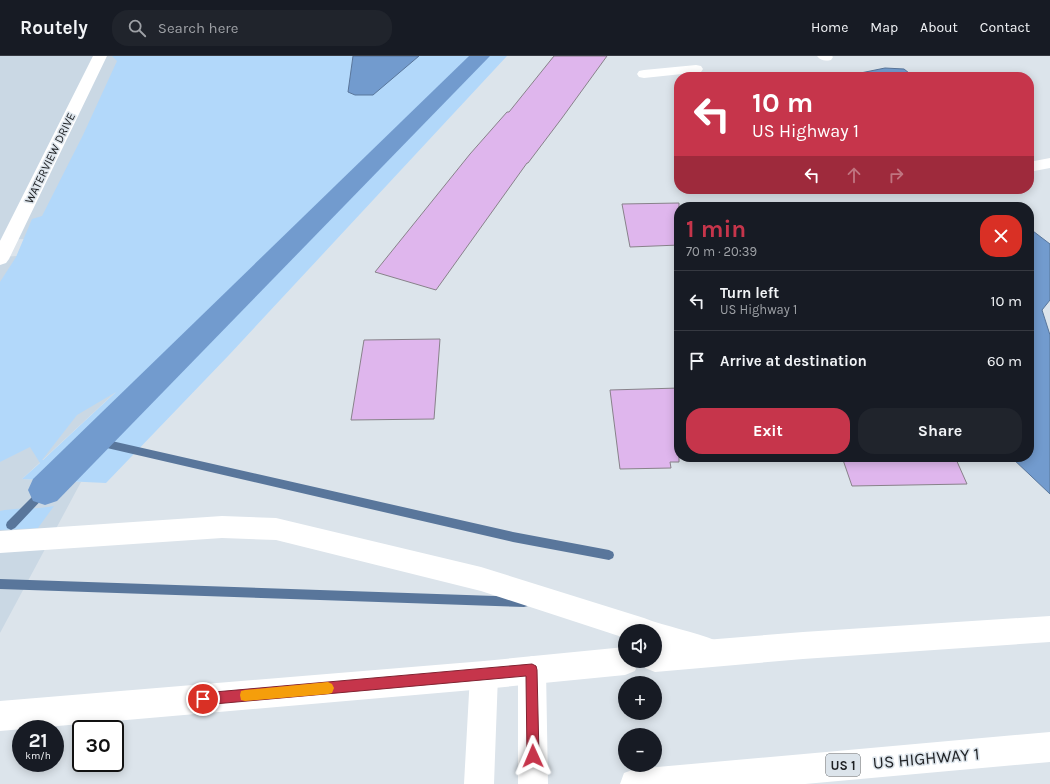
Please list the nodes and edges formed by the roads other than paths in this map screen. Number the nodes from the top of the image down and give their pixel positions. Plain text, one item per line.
1 (100, 56) edge
2 (697, 67) edge
3 (644, 74) dead end
4 (1050, 163) edge
5 (1034, 166) edge
6 (2, 252) edge
7 (0, 542) edge
8 (622, 624) edge
9 (1050, 629) edge
10 (662, 636) edge
11 (710, 652) junction
12 (662, 657) edge
13 (618, 662) edge
14 (532, 670) junction
15 (484, 675) junction
16 (0, 716) edge
17 (1050, 747) edge
18 (479, 784) edge
19 (533, 784) edge
20 (635, 784) edge

1 - 6 main road, WATERVIEW DRIVE
2 - 3 main road
4 - 5 main road
7 - 8 main road
9 - 11 main road
10 - 11 main road
11 - 12 main road
13 - 14 main road
14 - 15 main road
14 - 19 main road
15 - 16 main road
15 - 18 main road
17 - 20 main road, US HIGHWAY 1 / US 1

